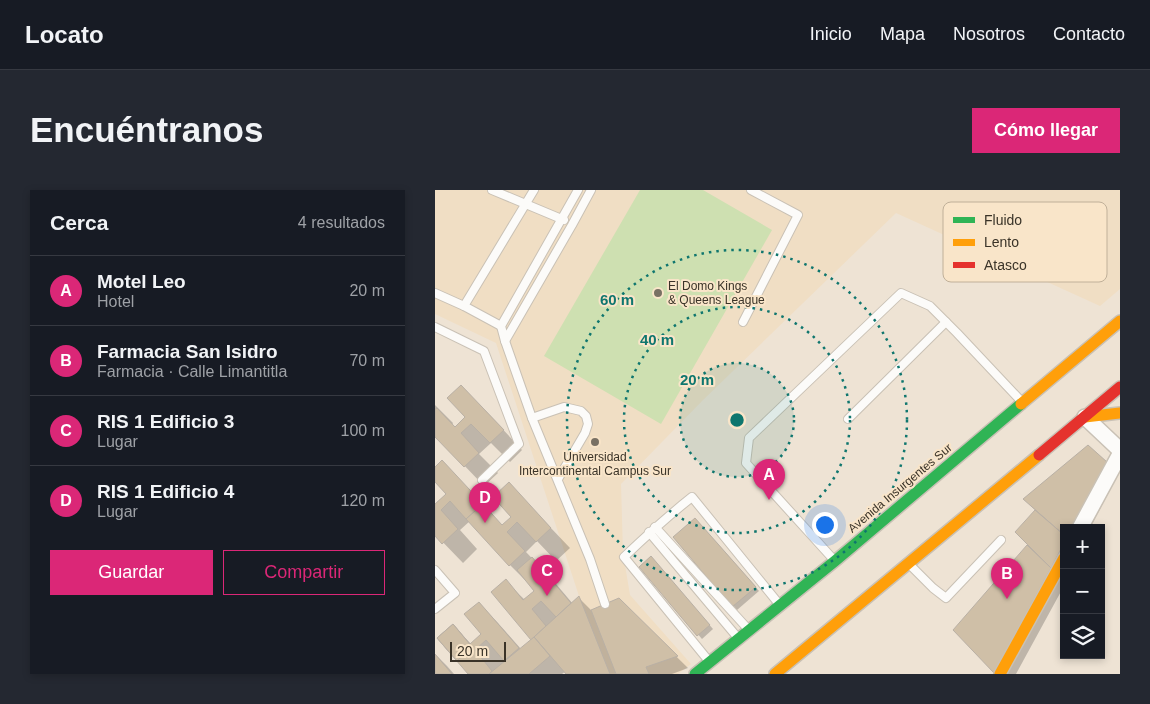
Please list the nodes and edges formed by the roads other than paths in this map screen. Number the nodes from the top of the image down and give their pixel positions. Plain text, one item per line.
1 (492, 190) edge
2 (534, 190) edge
3 (578, 190) edge
4 (591, 190) edge
5 (751, 190) edge
6 (526, 204) junction
7 (562, 219) junction
8 (573, 225) junction
9 (435, 293) edge
10 (464, 306) junction
11 (1120, 321) edge
12 (743, 322) dead end
13 (946, 322) junction
14 (501, 326) junction
15 (435, 327) edge
16 (505, 341) junction
17 (1120, 387) edge
18 (1023, 403) junction
19 (1120, 413) edge
20 (1085, 417) junction
21 (532, 418) junction
22 (848, 419) dead end
23 (1120, 450) edge
24 (1120, 454) edge
25 (558, 479) junction
26 (482, 480) dead end
27 (1082, 524) edge
28 (652, 530) junction
29 (1001, 540) dead end
30 (835, 561) junction
31 (908, 563) junction
32 (1060, 565) edge
33 (435, 570) edge
34 (605, 604) dead end
35 (781, 605) junction
36 (435, 609) edge
37 (749, 630) junction
38 (739, 638) junction
39 (710, 662) junction
40 (695, 674) edge
41 (775, 674) edge
42 (1000, 674) edge

1 - 6 lane
2 - 6 lane
3 - 7 lane
4 - 8 lane
5 - 12 lane
6 - 7 lane
6 - 10 lane
7 - 8 lane
7 - 14 lane
8 - 16 lane
9 - 10 lane
10 - 14 lane
11 - 18 main road, Avenida Insurgentes Sur
13 - 18 lane
13 - 22 lane
13 - 30 lane
14 - 16 lane
15 - 26 lane
16 - 21 lane
17 - 20 main road
18 - 30 main road, Avenida Insurgentes Sur
19 - 20 main road
20 - 23 street
20 - 31 main road
21 - 25 lane
21 - 25 lane
24 - 27 street
25 - 34 lane
28 - 35 lane
28 - 37 lane
28 - 38 lane
28 - 39 lane
29 - 31 lane
30 - 35 main road, Avenida Insurgentes Sur
31 - 41 main road
32 - 42 main road
33 - 36 lane
35 - 37 main road, Avenida Insurgentes Sur
37 - 38 main road, Avenida Insurgentes Sur
38 - 39 main road, Avenida Insurgentes Sur
39 - 40 main road, Avenida Insurgentes Sur

